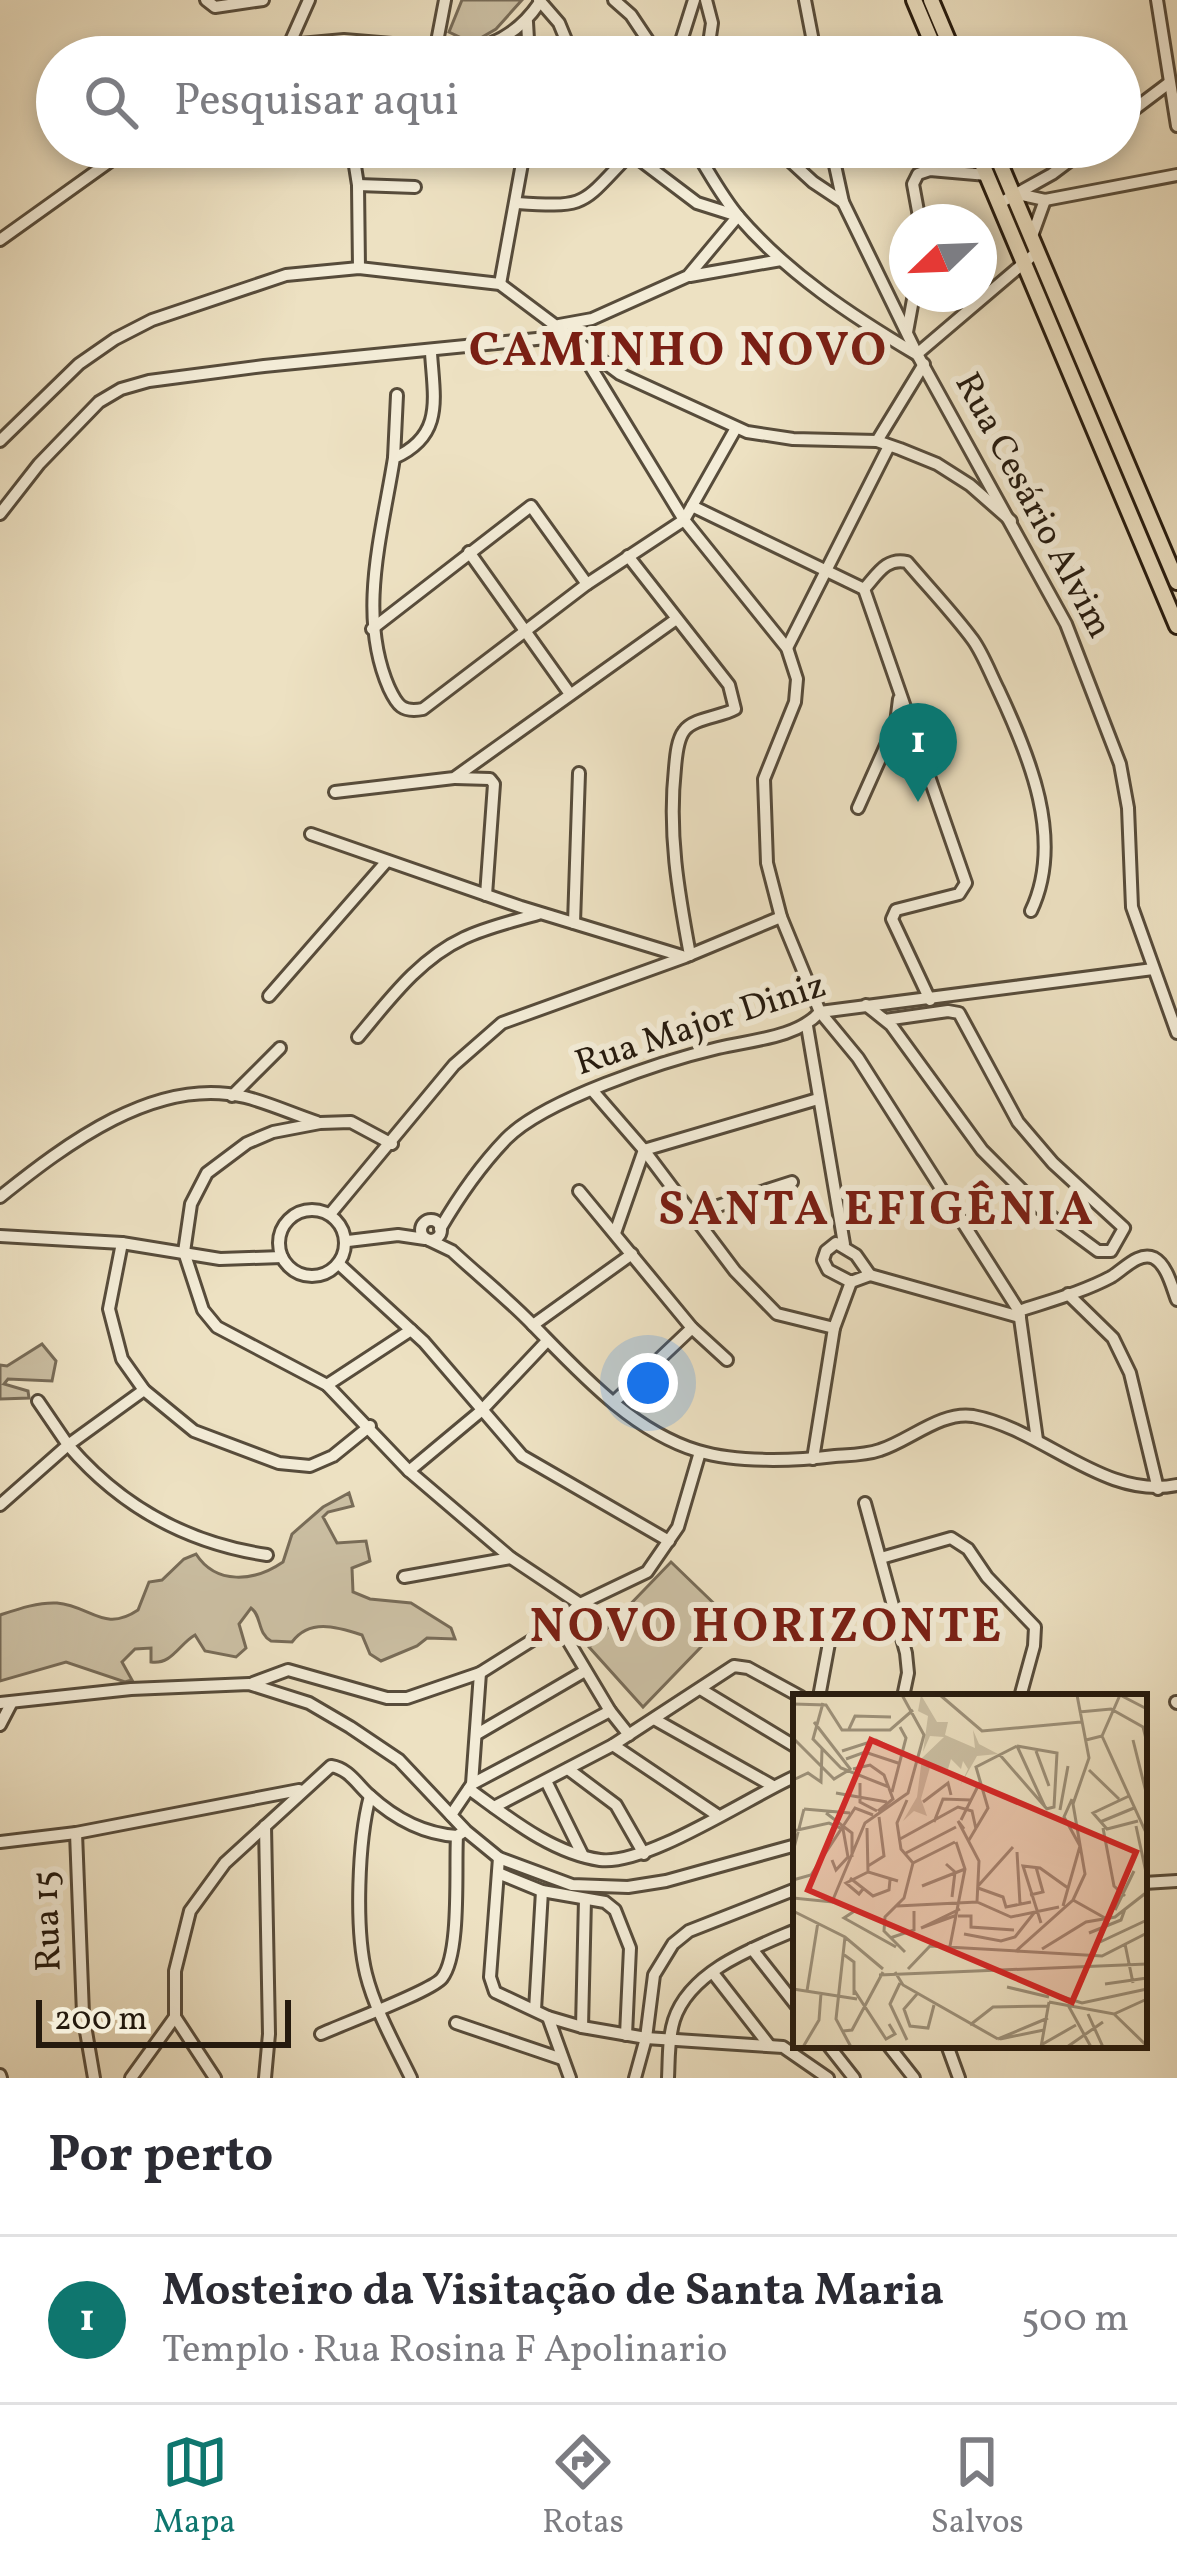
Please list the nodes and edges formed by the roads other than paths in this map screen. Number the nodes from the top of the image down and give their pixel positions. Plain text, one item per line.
1 (206, 0) edge
2 (262, 0) edge
3 (309, 0) edge
4 (446, 0) edge
5 (614, 0) edge
6 (694, 0) edge
7 (706, 0) edge
8 (805, 0) edge
9 (914, 0) edge
10 (931, 0) edge
11 (1157, 0) edge
12 (539, 1) edge
13 (526, 22) junction
14 (293, 36) edge
15 (438, 36) edge
16 (502, 36) edge
17 (527, 36) edge
18 (565, 36) edge
19 (645, 36) edge
20 (683, 36) edge
21 (710, 36) edge
22 (811, 36) edge
23 (929, 36) edge
24 (946, 36) edge
25 (1169, 83) junction
26 (1141, 104) edge
27 (1177, 126) edge
28 (101, 168) edge
29 (355, 168) edge
30 (522, 168) edge
31 (611, 168) edge
32 (651, 168) edge
33 (707, 168) edge
34 (798, 168) edge
35 (836, 168) edge
36 (984, 168) edge
37 (1001, 168) edge
38 (1056, 168) edge
39 (987, 175) junction
40 (1177, 175) edge
41 (358, 184) junction
42 (415, 187) dead end
43 (1011, 197) junction
44 (1046, 200) junction
45 (843, 202) junction
46 (517, 203) junction
47 (917, 204) edge
48 (738, 215) junction
49 (0, 241) edge
50 (1035, 243) junction
51 (781, 260) junction
52 (1025, 262) junction
53 (359, 268) junction
54 (688, 276) junction
55 (500, 284) junction
56 (911, 312) edge
57 (592, 319) junction
58 (563, 331) junction
59 (907, 334) junction
60 (581, 347) junction
61 (431, 352) junction
62 (920, 359) junction
63 (397, 395) dead end
64 (736, 428) junction
65 (1106, 434) junction
66 (0, 440) edge
67 (883, 444) junction
68 (394, 458) junction
69 (692, 506) junction
70 (0, 514) edge
71 (684, 520) junction
72 (1011, 521) junction
73 (1155, 551) junction
74 (469, 552) junction
75 (628, 556) junction
76 (828, 569) junction
77 (1177, 582) edge
78 (587, 584) junction
79 (864, 590) junction
80 (675, 620) junction
81 (1177, 626) edge
82 (372, 629) junction
83 (527, 633) junction
84 (787, 648) junction
85 (570, 694) junction
86 (899, 695) junction
87 (579, 772) dead end
88 (454, 778) junction
89 (335, 792) dead end
90 (859, 808) dead end
91 (311, 834) dead end
92 (387, 861) junction
93 (486, 895) junction
94 (1031, 911) dead end
95 (541, 913) junction
96 (781, 917) junction
97 (574, 923) junction
98 (688, 956) junction
99 (1153, 969) junction
100 (269, 996) dead end
101 (930, 1000) junction
102 (866, 1005) junction
103 (820, 1012) junction
104 (885, 1020) junction
105 (807, 1026) junction
106 (1177, 1033) edge
107 (358, 1037) dead end
108 (280, 1048) dead end
109 (592, 1090) junction
110 (232, 1096) junction
111 (818, 1099) junction
112 (320, 1123) junction
113 (392, 1144) junction
114 (644, 1150) junction
115 (792, 1182) dead end
116 (579, 1191) dead end
117 (0, 1197) edge
118 (454, 1206) junction
119 (331, 1213) junction
120 (693, 1214) junction
121 (426, 1223) junction
122 (440, 1230) junction
123 (615, 1233) junction
124 (398, 1235) junction
125 (0, 1236) edge
126 (427, 1239) junction
127 (348, 1241) junction
128 (122, 1243) junction
129 (844, 1244) junction
130 (452, 1251) junction
131 (184, 1252) junction
132 (632, 1254) junction
133 (282, 1257) junction
134 (340, 1265) junction
135 (870, 1275) junction
136 (851, 1282) junction
137 (1068, 1294) junction
138 (1177, 1300) edge
139 (1020, 1314) junction
140 (533, 1325) junction
141 (692, 1328) junction
142 (834, 1328) junction
143 (411, 1330) junction
144 (547, 1341) junction
145 (727, 1360) dead end
146 (327, 1385) junction
147 (144, 1390) junction
148 (38, 1401) dead end
149 (614, 1402) junction
150 (481, 1411) junction
151 (370, 1426) junction
152 (1036, 1440) junction
153 (68, 1445) junction
154 (700, 1452) junction
155 (814, 1459) junction
156 (410, 1471) junction
157 (1177, 1485) edge
158 (1158, 1489) junction
159 (865, 1503) dead end
160 (0, 1505) edge
161 (669, 1541) junction
162 (267, 1556) dead end
163 (512, 1558) junction
164 (881, 1558) junction
165 (404, 1577) dead end
166 (580, 1604) junction
167 (558, 1624) junction
168 (829, 1643) dead end
169 (584, 1671) junction
170 (480, 1673) junction
171 (250, 1684) junction
172 (702, 1690) junction
173 (796, 1694) edge
174 (820, 1694) edge
175 (904, 1694) edge
176 (1021, 1694) edge
177 (6, 1702) edge
178 (610, 1712) junction
179 (654, 1719) junction
180 (0, 1725) edge
181 (477, 1734) junction
182 (628, 1735) junction
183 (613, 1744) junction
184 (793, 1745) edge
185 (568, 1769) junction
186 (793, 1777) edge
187 (546, 1781) junction
188 (471, 1786) junction
189 (773, 1786) junction
190 (302, 1789) junction
191 (370, 1796) junction
192 (494, 1808) junction
193 (451, 1815) junction
194 (717, 1815) junction
195 (265, 1826) junction
196 (76, 1833) junction
197 (461, 1833) junction
198 (0, 1842) edge
199 (793, 1845) edge
200 (644, 1854) junction
201 (584, 1856) junction
202 (499, 1858) junction
203 (498, 1873) junction
204 (1177, 1881) edge
205 (1147, 1883) edge
206 (793, 1890) edge
207 (542, 1891) junction
208 (585, 1899) junction
209 (793, 1931) edge
210 (752, 1949) junction
211 (713, 1972) junction
212 (793, 2001) edge
213 (378, 2008) junction
214 (535, 2010) junction
215 (176, 2017) junction
216 (548, 2017) junction
217 (456, 2024) dead end
218 (582, 2027) junction
219 (321, 2035) dead end
220 (626, 2035) junction
221 (646, 2038) junction
222 (670, 2039) junction
223 (769, 2045) junction
224 (830, 2048) edge
225 (890, 2048) edge
226 (948, 2048) edge
227 (562, 2059) junction
228 (953, 2066) junction
229 (942, 2077) edge
230 (94, 2078) edge
231 (131, 2078) edge
232 (215, 2078) edge
233 (265, 2078) edge
234 (411, 2078) edge
235 (570, 2078) edge
236 (635, 2078) edge
237 (668, 2078) edge
238 (828, 2078) edge
239 (854, 2078) edge
240 (914, 2078) edge
241 (959, 2078) edge

1 - 2 street
3 - 14 street
4 - 15 street
5 - 19 street
6 - 20 street
7 - 21 street
8 - 22 street
9 - 23 main road
10 - 24 main road
11 - 25 street
12 - 13 street
12 - 18 street
13 - 16 street
13 - 17 street
25 - 26 street
25 - 27 street
28 - 49 street
29 - 41 street
30 - 46 street
31 - 46 street
32 - 48 street
33 - 48 street
34 - 45 street
35 - 45 street
36 - 39 main road
37 - 43 main road
38 - 43 street
39 - 43 main road
39 - 47 street
40 - 44 street
41 - 42 street
41 - 53 street
43 - 44 street
43 - 50 main road
43 - 52 main road
44 - 50 street
45 - 59 street, Rua Cesário Alvim
46 - 55 street
48 - 51 street
48 - 54 street
50 - 52 street
50 - 65 main road
51 - 54 street
51 - 62 street
52 - 62 street
52 - 65 main road
53 - 55 street
53 - 66 street
54 - 57 street
55 - 58 street
56 - 59 street
57 - 58 street
57 - 60 street
58 - 60 street
58 - 61 street
59 - 62 street, Rua Cesário Alvim
60 - 64 street
60 - 71 street
61 - 68 street
61 - 70 street
62 - 67 street
62 - 72 street, Rua Cesário Alvim
63 - 68 street
64 - 67 street
64 - 69 street
65 - 73 main road
67 - 72 street
67 - 76 street
68 - 82 street
69 - 71 street
69 - 76 street
71 - 75 street
71 - 84 street
72 - 99 street, Rua Cesário Alvim
73 - 77 main road
73 - 81 main road
74 - 78 street
74 - 82 street
74 - 83 street
75 - 78 street
75 - 80 street
76 - 79 street
76 - 84 street
78 - 83 street
79 - 86 street
79 - 94 street
80 - 85 street
80 - 98 street
82 - 83 street
83 - 85 street
84 - 96 street
85 - 88 street
86 - 90 street
86 - 101 street
87 - 97 street
88 - 89 street
88 - 93 street
91 - 92 street
92 - 93 street
92 - 100 street
93 - 95 street
95 - 97 street
95 - 107 street
96 - 98 street
96 - 103 street
97 - 98 street
98 - 113 street
99 - 101 street, Rua Major Diniz
99 - 106 street, Rua Cesário Alvim
101 - 102 street, Rua Major Diniz
102 - 103 street, Rua Major Diniz
102 - 104 street
103 - 105 street, Rua Major Diniz
103 - 139 street
104 - 104 street
105 - 109 street, Rua Major Diniz
105 - 111 street
108 - 110 street
109 - 114 street
109 - 118 street, Rua Major Diniz
110 - 112 street
110 - 117 street
111 - 114 street
111 - 129 street
112 - 113 street
112 - 131 street
113 - 119 street
114 - 120 street
114 - 123 street
115 - 120 street
116 - 123 street
118 - 121 street, Rua Major Diniz
118 - 122 street, Rua Major Diniz
119 - 127 street
119 - 133 street
120 - 142 street
121 - 122 street
121 - 124 street, Rua Major Diniz
121 - 126 street
122 - 126 street
122 - 130 street
123 - 132 street
124 - 126 street
124 - 127 street
125 - 128 street
126 - 130 street
127 - 134 street
128 - 131 street
128 - 147 street
129 - 135 street
129 - 136 street
130 - 140 street
131 - 133 street
131 - 146 street
132 - 140 street
132 - 141 street
133 - 134 street
134 - 143 street
135 - 136 street
135 - 139 street
136 - 142 street
137 - 138 street
137 - 139 street
137 - 158 street
139 - 152 street
140 - 144 street
141 - 145 street
141 - 149 street
142 - 155 street
143 - 146 street
143 - 150 street
144 - 149 street
144 - 150 street
146 - 151 street
147 - 151 street
147 - 153 street
148 - 153 street
149 - 154 street
150 - 156 street
150 - 161 street
151 - 156 street
152 - 155 street
152 - 158 street
153 - 160 street
153 - 162 street
154 - 155 street
154 - 161 street
156 - 163 street
157 - 158 street
159 - 164 street
161 - 166 street
163 - 165 street
163 - 166 street
164 - 175 street
164 - 176 street
166 - 167 street
167 - 169 street
167 - 170 street
168 - 174 street
169 - 178 street
169 - 181 street
170 - 171 street
170 - 181 street
171 - 177 street
171 - 193 street
172 - 173 street
172 - 179 street
172 - 184 street
177 - 180 street
178 - 182 street
178 - 188 street
179 - 182 street
179 - 189 street
181 - 188 street
182 - 183 street
183 - 185 street
183 - 194 street
185 - 187 street
185 - 200 street
186 - 189 street
187 - 192 street
187 - 201 street
188 - 192 street
188 - 193 street
189 - 194 street
190 - 191 street
190 - 195 street
190 - 196 street
191 - 197 street
191 - 213 street
192 - 201 street
193 - 197 street
194 - 200 street
195 - 215 street
195 - 233 street
196 - 198 street
196 - 230 street, Rua 15
197 - 202 street
197 - 213 street
199 - 202 street
200 - 201 street
202 - 203 street
203 - 207 street
203 - 214 street
204 - 205 street
206 - 221 street
207 - 208 street
207 - 214 street
208 - 218 street
208 - 220 street
209 - 210 street
210 - 211 street
210 - 212 street
211 - 222 street
211 - 223 street
213 - 219 street
213 - 234 street
214 - 216 street
215 - 231 street
215 - 232 street
216 - 218 street
216 - 227 street
217 - 227 street
218 - 220 street
220 - 221 street
221 - 222 street
221 - 236 street
222 - 223 street
222 - 237 street
223 - 238 street
224 - 239 street
225 - 240 street
226 - 228 street
227 - 235 street
228 - 229 street
228 - 241 street

